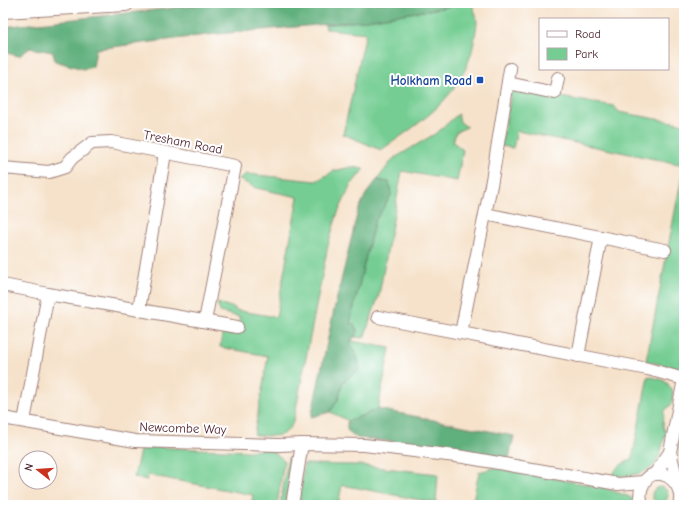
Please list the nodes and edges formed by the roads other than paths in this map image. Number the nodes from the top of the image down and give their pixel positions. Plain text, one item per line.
1 (126, 3) edge
2 (3, 10) edge
3 (510, 69) dead end
4 (558, 78) dead end
5 (508, 83) junction
6 (165, 152) junction
7 (3, 168) edge
8 (485, 214) junction
9 (601, 237) junction
10 (665, 250) dead end
11 (3, 285) edge
12 (48, 294) junction
13 (139, 310) junction
14 (378, 317) dead end
15 (205, 321) junction
16 (237, 327) dead end
17 (461, 333) junction
18 (578, 356) junction
19 (684, 379) edge
20 (3, 418) edge
21 (24, 421) junction
22 (302, 444) junction
23 (670, 452) junction
24 (655, 474) junction
25 (677, 481) junction
26 (643, 482) junction
27 (618, 484) junction
28 (682, 498) edge
29 (641, 502) edge
30 (292, 505) edge

1 - 2 main road
3 - 5 street
4 - 5 street
5 - 8 street
6 - 7 street, Tresham Road
6 - 13 street
6 - 15 street, Tresham Road
8 - 9 street
8 - 17 street
9 - 10 street
9 - 18 street
11 - 12 street
12 - 13 street
12 - 21 street
13 - 15 street
14 - 17 street
15 - 16 street
17 - 18 street
18 - 19 street
19 - 23 street
20 - 21 street, Newcombe Way
21 - 22 street, Newcombe Way
22 - 27 street, Newcombe Way
22 - 30 street
23 - 24 street
23 - 25 street
24 - 25 street
24 - 26 street
25 - 28 street
26 - 27 street
26 - 29 street
27 - 29 street

